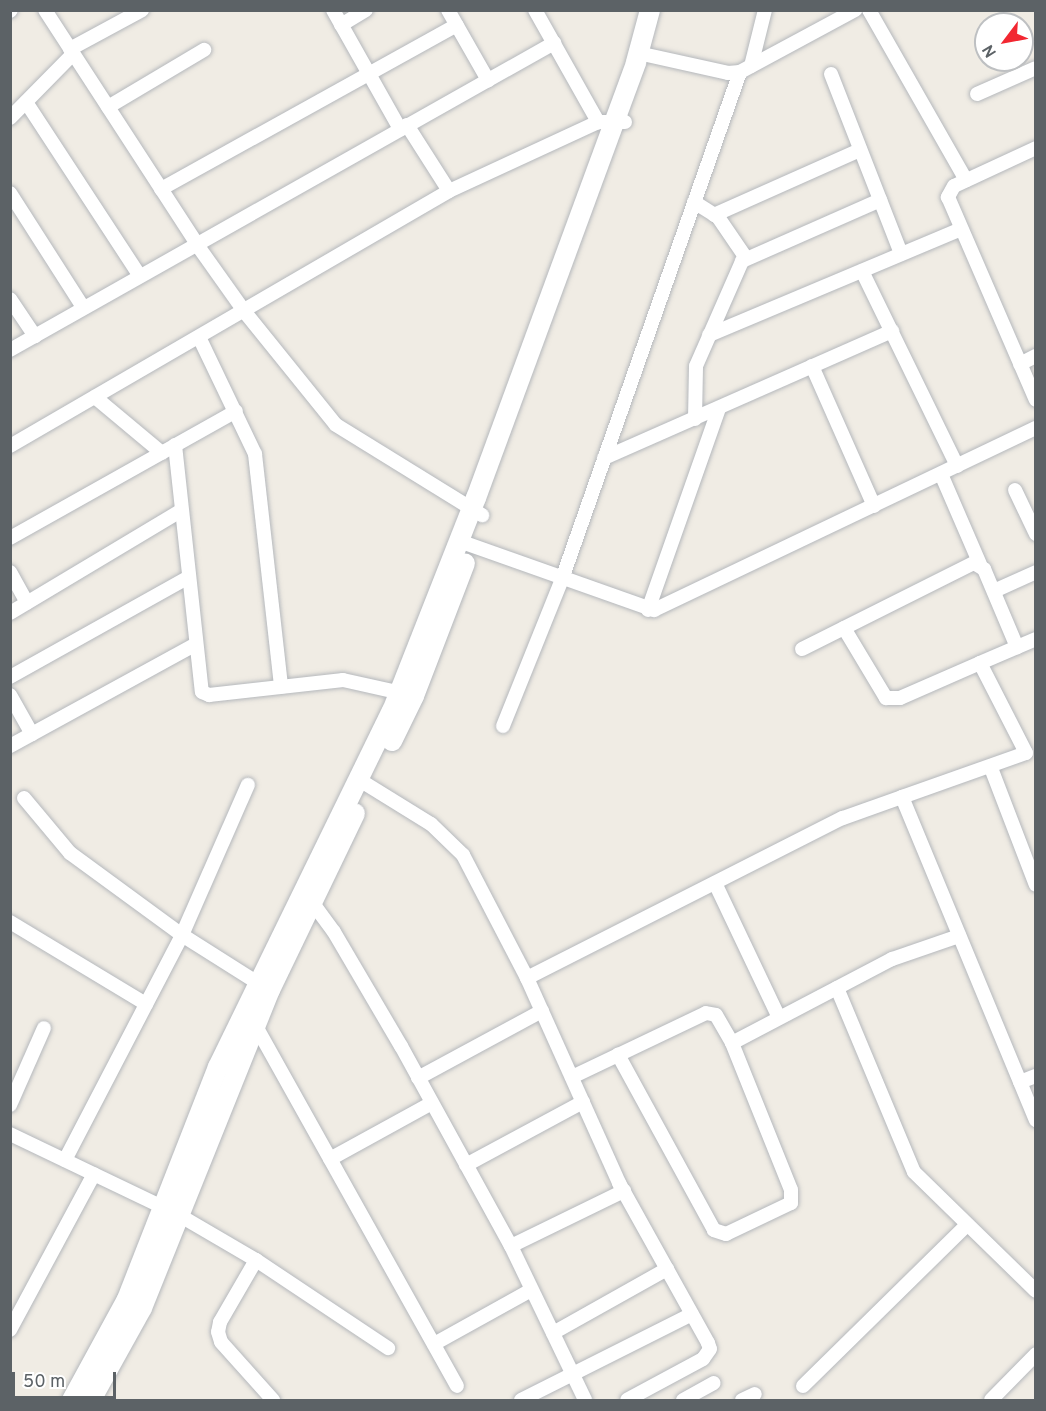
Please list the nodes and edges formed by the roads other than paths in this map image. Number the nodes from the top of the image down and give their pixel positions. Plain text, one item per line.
1 (45, 10) edge
2 (142, 10) edge
3 (333, 10) edge
4 (366, 10) edge
5 (448, 10) edge
6 (536, 10) edge
7 (650, 10) edge
8 (662, 10) edge
9 (765, 10) edge
10 (855, 10) edge
11 (869, 10) edge
12 (341, 25) junction
13 (457, 26) junction
14 (554, 43) junction
15 (204, 50) dead end
16 (72, 52) junction
17 (643, 54) junction
18 (1035, 68) edge
19 (745, 69) junction
20 (831, 74) dead end
21 (368, 75) junction
22 (488, 80) junction
23 (977, 94) dead end
24 (26, 102) junction
25 (108, 107) junction
26 (10, 118) edge
27 (612, 122) junction
28 (403, 127) junction
29 (1035, 148) edge
30 (861, 150) junction
31 (966, 180) junction
32 (161, 189) junction
33 (449, 191) junction
34 (10, 193) edge
35 (880, 200) junction
36 (694, 202) junction
37 (714, 215) junction
38 (961, 229) junction
39 (196, 242) junction
40 (901, 254) junction
41 (746, 258) junction
42 (862, 271) junction
43 (139, 275) junction
44 (10, 299) edge
45 (83, 308) junction
46 (244, 311) junction
47 (892, 331) junction
48 (709, 335) junction
49 (35, 336) junction
50 (199, 337) junction
51 (10, 350) edge
52 (1035, 356) edge
53 (1020, 364) junction
54 (812, 366) junction
55 (95, 397) junction
56 (1035, 400) edge
57 (719, 408) junction
58 (236, 411) junction
59 (694, 418) junction
60 (1035, 428) edge
61 (176, 445) junction
62 (10, 446) edge
63 (162, 453) junction
64 (604, 459) junction
65 (957, 466) junction
66 (940, 474) junction
67 (1015, 490) dead end
68 (874, 506) junction
69 (182, 510) junction
70 (477, 513) junction
71 (1035, 534) edge
72 (10, 538) edge
73 (465, 544) junction
74 (980, 564) junction
75 (10, 572) edge
76 (1035, 572) edge
77 (189, 578) junction
78 (562, 579) junction
79 (994, 591) junction
80 (27, 603) junction
81 (648, 610) junction
82 (10, 613) edge
83 (844, 628) junction
84 (1035, 639) edge
85 (196, 644) junction
86 (1017, 647) junction
87 (802, 649) dead end
88 (980, 663) junction
89 (10, 677) edge
90 (281, 687) junction
91 (10, 695) edge
92 (403, 702) junction
93 (503, 726) dead end
94 (32, 734) junction
95 (10, 746) edge
96 (1031, 751) edge
97 (991, 768) junction
98 (363, 782) junction
99 (248, 785) dead end
100 (902, 796) junction
101 (24, 798) dead end
102 (715, 883) junction
103 (1035, 885) edge
104 (308, 897) junction
105 (10, 922) edge
106 (182, 935) junction
107 (959, 936) junction
108 (527, 978) junction
109 (258, 983) junction
110 (837, 988) junction
111 (146, 1004) junction
112 (542, 1011) junction
113 (251, 1017) junction
114 (779, 1018) junction
115 (44, 1028) dead end
116 (732, 1043) junction
117 (618, 1055) junction
118 (1035, 1076) edge
119 (572, 1077) junction
120 (418, 1078) junction
121 (1020, 1082) junction
122 (583, 1102) junction
123 (432, 1103) junction
124 (10, 1106) edge
125 (1035, 1120) edge
126 (10, 1134) edge
127 (330, 1159) junction
128 (65, 1160) junction
129 (466, 1165) junction
130 (94, 1174) junction
131 (624, 1191) junction
132 (172, 1212) junction
133 (967, 1225) junction
134 (511, 1246) junction
135 (256, 1260) junction
136 (667, 1269) junction
137 (531, 1290) junction
138 (1035, 1291) edge
139 (692, 1314) junction
140 (10, 1330) edge
141 (553, 1333) junction
142 (434, 1344) junction
143 (388, 1348) dead end
144 (1035, 1354) edge
145 (572, 1373) junction
146 (714, 1383) dead end
147 (457, 1386) dead end
148 (803, 1386) dead end
149 (80, 1399) edge
150 (273, 1401) edge
151 (520, 1401) edge
152 (585, 1401) edge
153 (627, 1401) edge
154 (683, 1401) edge
155 (991, 1401) edge

1 - 16 street
2 - 16 street
3 - 12 street
4 - 12 street
5 - 13 street
6 - 14 street
7 - 17 street
8 - 17 street
9 - 19 street
10 - 19 street
11 - 31 street
12 - 21 street
13 - 21 street
13 - 22 street
14 - 22 street
14 - 27 street
15 - 25 street
16 - 24 street
16 - 25 street
17 - 19 street
17 - 27 street
18 - 23 street
19 - 36 street
20 - 30 street
21 - 28 street
21 - 32 street
22 - 28 street
24 - 26 street
24 - 43 street
25 - 32 street
27 - 33 street
27 - 70 street
28 - 33 street
28 - 39 street
29 - 31 street
30 - 35 street
30 - 37 street
31 - 38 street
32 - 39 street
33 - 46 street
34 - 45 street
35 - 40 street
35 - 41 street
36 - 37 street
36 - 64 street
37 - 41 street
38 - 40 street
38 - 53 street
39 - 43 street
39 - 46 street
40 - 42 street
41 - 48 street
42 - 47 street
42 - 48 street
43 - 45 street
44 - 49 street
45 - 49 street
46 - 50 street
46 - 70 street
47 - 54 street
47 - 65 street
48 - 59 street
49 - 51 street
50 - 55 street
50 - 58 street
52 - 53 street
53 - 56 street
54 - 57 street
54 - 68 street
55 - 62 street
55 - 63 street
57 - 59 street
57 - 81 street
58 - 61 street
58 - 90 street
59 - 64 street
60 - 65 street
61 - 63 street
61 - 69 street
63 - 72 street
64 - 78 street
65 - 66 street
66 - 68 street
66 - 74 street
67 - 71 street
68 - 81 street
69 - 77 street
69 - 80 street
70 - 73 street
73 - 78 street
73 - 92 street
74 - 79 street
74 - 83 street
75 - 80 street
76 - 79 street
77 - 85 street
77 - 89 street
78 - 81 street
78 - 93 street
79 - 86 street
80 - 82 street
83 - 87 street
83 - 88 street
84 - 86 street
85 - 90 street
85 - 94 street
86 - 88 street
88 - 96 street
90 - 92 street
91 - 94 street
92 - 98 street
94 - 95 street
96 - 97 street
97 - 100 street
97 - 103 street
98 - 104 street
98 - 108 street
99 - 106 street
100 - 102 street
100 - 107 street
101 - 106 street
102 - 108 street
102 - 114 street
104 - 109 street
104 - 113 street
104 - 120 street
105 - 111 street
106 - 109 street
106 - 111 street
107 - 110 street
107 - 121 street
108 - 112 street
109 - 113 street
110 - 114 street
110 - 133 street
111 - 128 street
112 - 119 street
112 - 120 street
113 - 127 street
113 - 132 street
114 - 116 street
115 - 124 street
116 - 117 street
116 - 117 street
117 - 119 street
118 - 121 street
119 - 122 street
120 - 123 street
121 - 125 street
122 - 129 street
122 - 131 street
123 - 127 street
123 - 129 street
126 - 128 street
127 - 142 street
128 - 130 street
129 - 134 street
130 - 132 street
130 - 140 street
131 - 134 street
131 - 136 street
132 - 135 street
132 - 149 street
133 - 138 street
133 - 148 street
134 - 137 street
135 - 143 street
135 - 150 street
136 - 139 street
136 - 141 street
137 - 141 street
137 - 142 street
139 - 145 street
139 - 153 street
141 - 145 street
142 - 147 street
144 - 155 street
145 - 151 street
145 - 152 street
146 - 154 street

